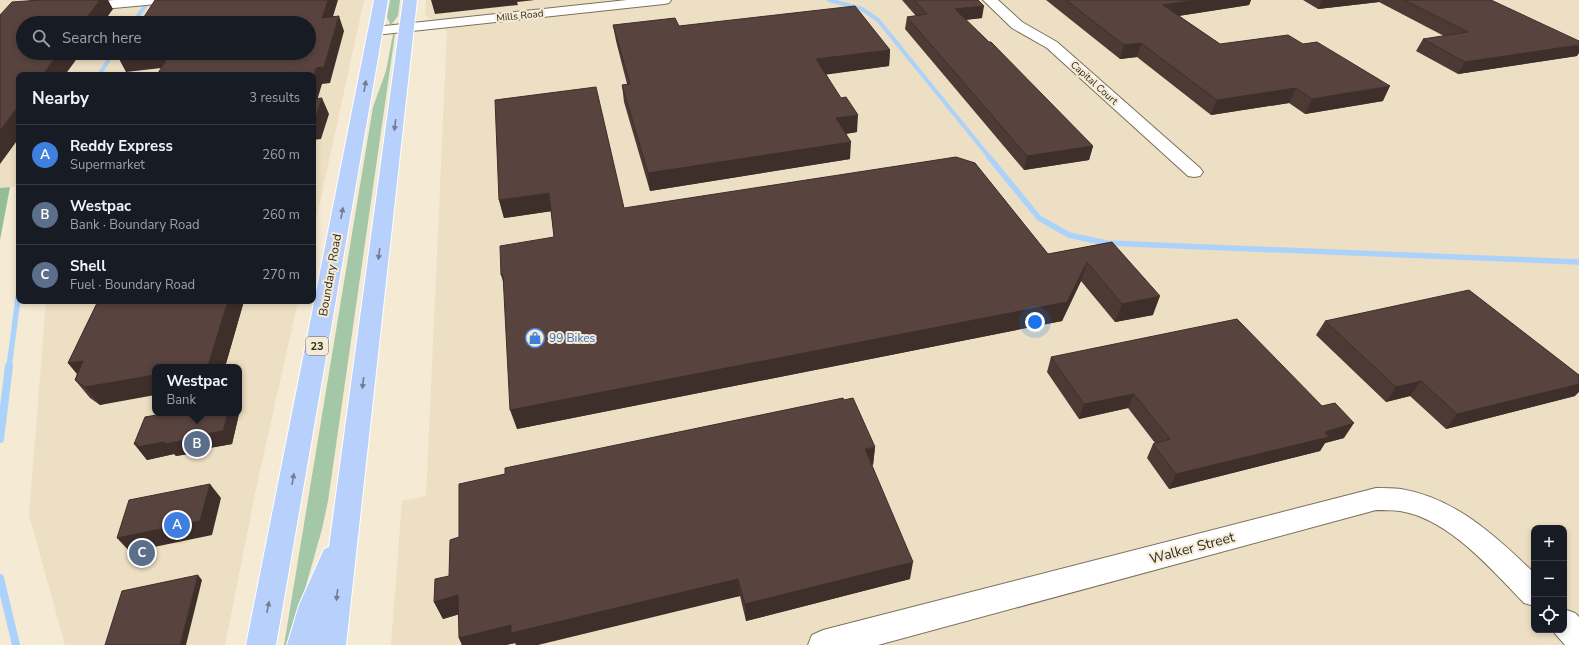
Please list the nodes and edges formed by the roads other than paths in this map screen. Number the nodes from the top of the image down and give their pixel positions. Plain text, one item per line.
1 (157, 0) edge
2 (381, 0) edge
3 (410, 0) edge
4 (664, 0) edge
5 (990, 0) edge
6 (68, 8) edge
7 (407, 28) junction
8 (375, 31) junction
9 (1194, 172) dead end
10 (344, 533) junction
11 (1531, 590) edge
12 (1567, 626) edge
13 (1579, 638) edge
14 (261, 645) edge
15 (302, 645) edge
16 (331, 645) edge
17 (823, 645) edge

1 - 6 street
2 - 8 main road, Boundary Road / 23
3 - 7 main road
4 - 7 street, Mills Road
5 - 9 street, Capital Court
7 - 8 street, Mills Road
7 -> 10 main road
14 -> 8 main road, Boundary Road / 23
10 - 15 main road
10 -> 16 main road
11 - 17 street, Walker Street
12 - 13 street

